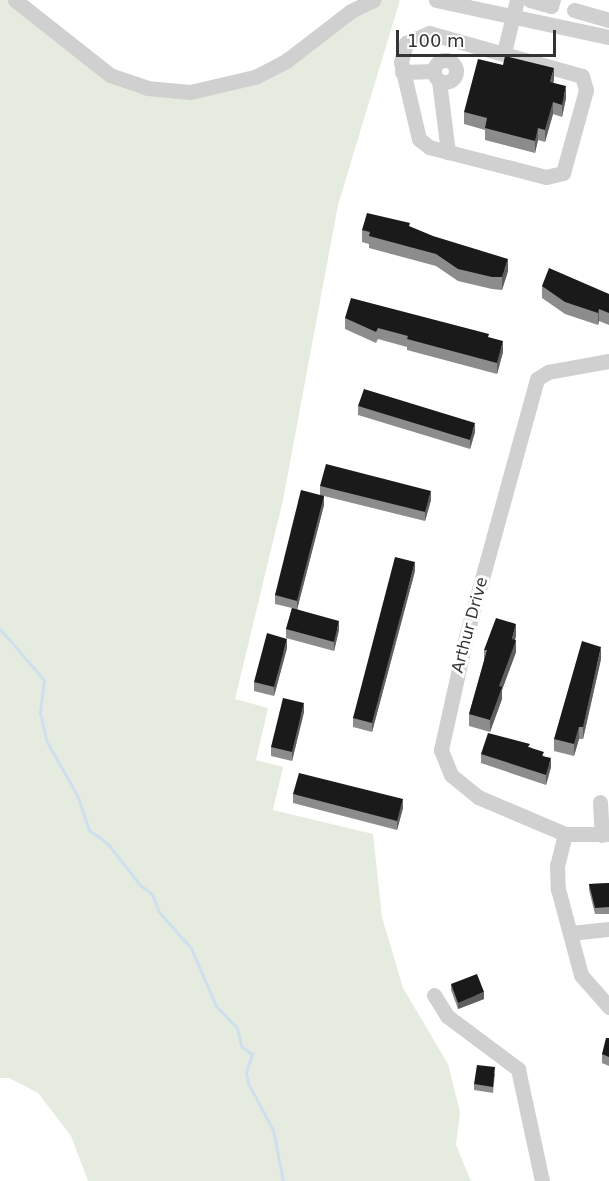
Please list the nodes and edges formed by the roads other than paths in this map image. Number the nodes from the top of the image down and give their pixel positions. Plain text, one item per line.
1 (15, 0) edge
2 (374, 0) edge
3 (436, 0) edge
4 (517, 0) edge
5 (530, 0) edge
6 (553, 0) edge
7 (575, 5) edge
8 (513, 17) junction
9 (609, 20) edge
10 (567, 29) junction
11 (609, 37) edge
12 (504, 52) junction
13 (402, 72) junction
14 (448, 152) junction
15 (609, 361) edge
16 (600, 802) dead end
17 (565, 834) junction
18 (605, 835) edge
19 (609, 929) edge
20 (570, 933) junction
21 (434, 995) dead end
22 (609, 1007) edge
23 (542, 1181) edge

1 - 2 street
3 - 8 street
4 - 8 street
5 - 6 street
7 - 9 street
7 - 10 street
8 - 10 street
8 - 12 street
10 - 11 street
12 - 13 street
12 - 14 street
13 - 14 street
13 - 14 street
15 - 17 street, Arthur Drive
16 - 18 street
17 - 18 street, Arthur Drive
17 - 20 street
19 - 20 street
20 - 22 street
21 - 23 street

